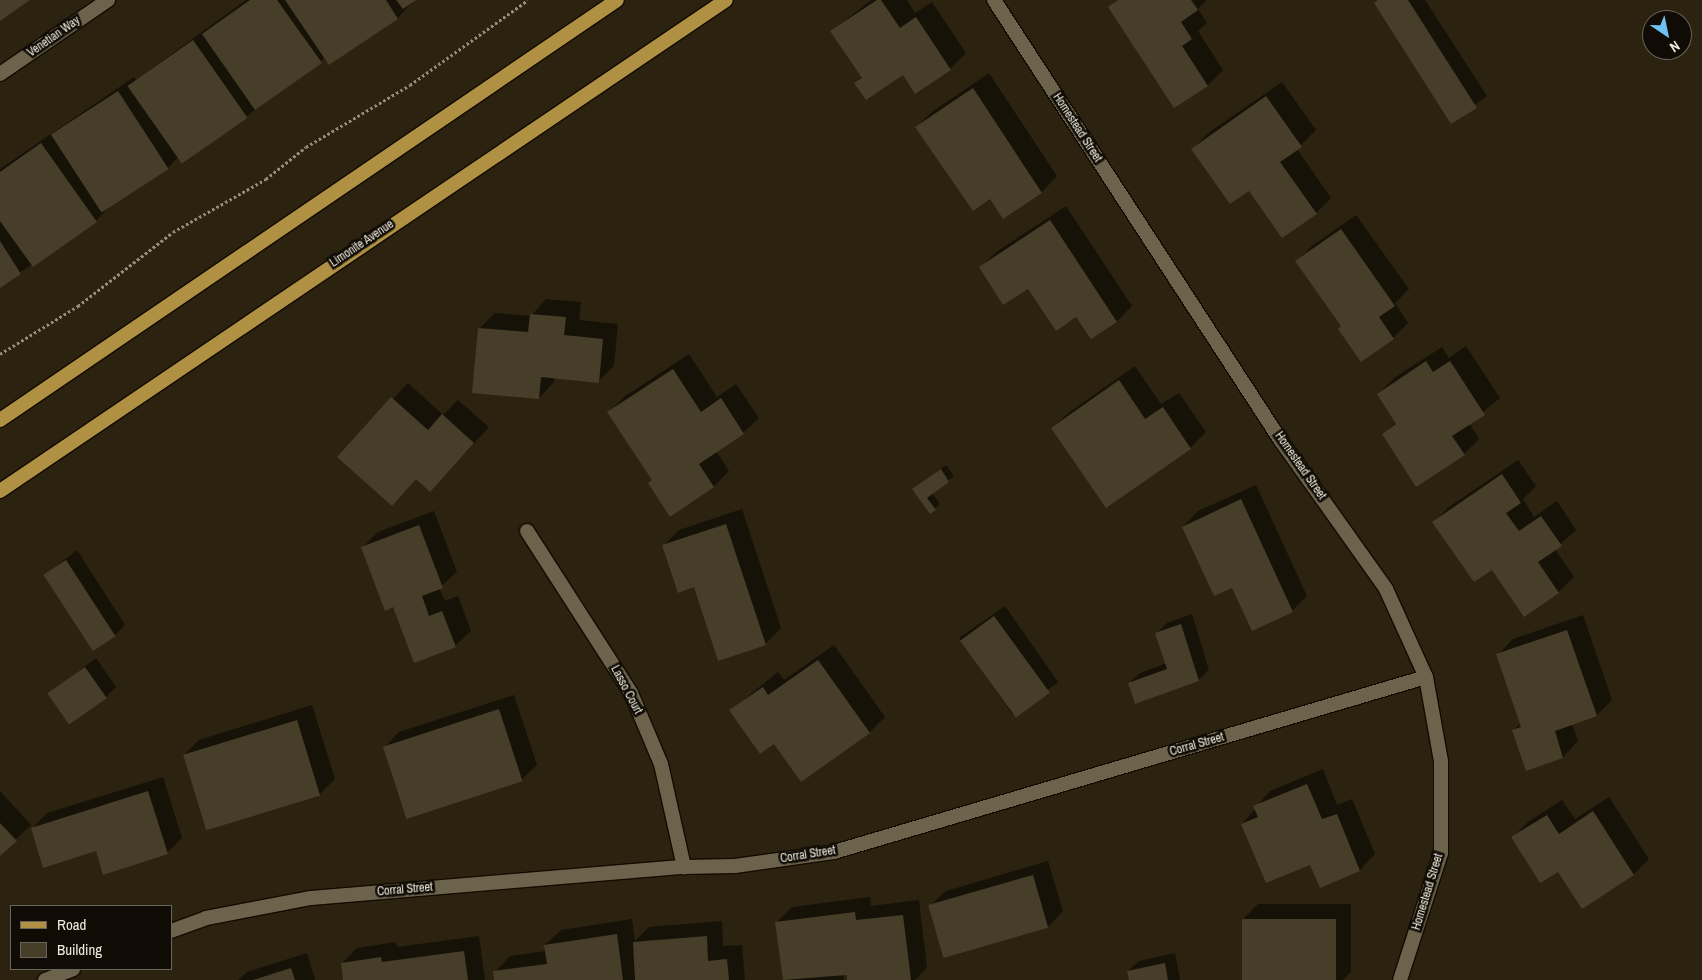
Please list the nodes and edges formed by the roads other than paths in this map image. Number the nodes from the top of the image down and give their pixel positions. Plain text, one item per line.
1 (108, 0) edge
2 (617, 0) edge
3 (726, 0) edge
4 (994, 0) edge
5 (0, 74) edge
6 (0, 420) edge
7 (0, 491) edge
8 (527, 531) dead end
9 (1426, 678) junction
10 (684, 867) junction
11 (172, 931) edge
12 (70, 970) edge
13 (45, 980) edge
14 (1400, 980) edge

1 - 5 street, Venetian Way
2 - 6 main road
3 - 7 main road, Limonite Avenue
4 - 9 street, Homestead Street
8 - 10 street, Lasso Court
9 - 10 street, Corral Street
9 - 14 street, Homestead Street
10 - 11 street, Corral Street
12 - 13 street

